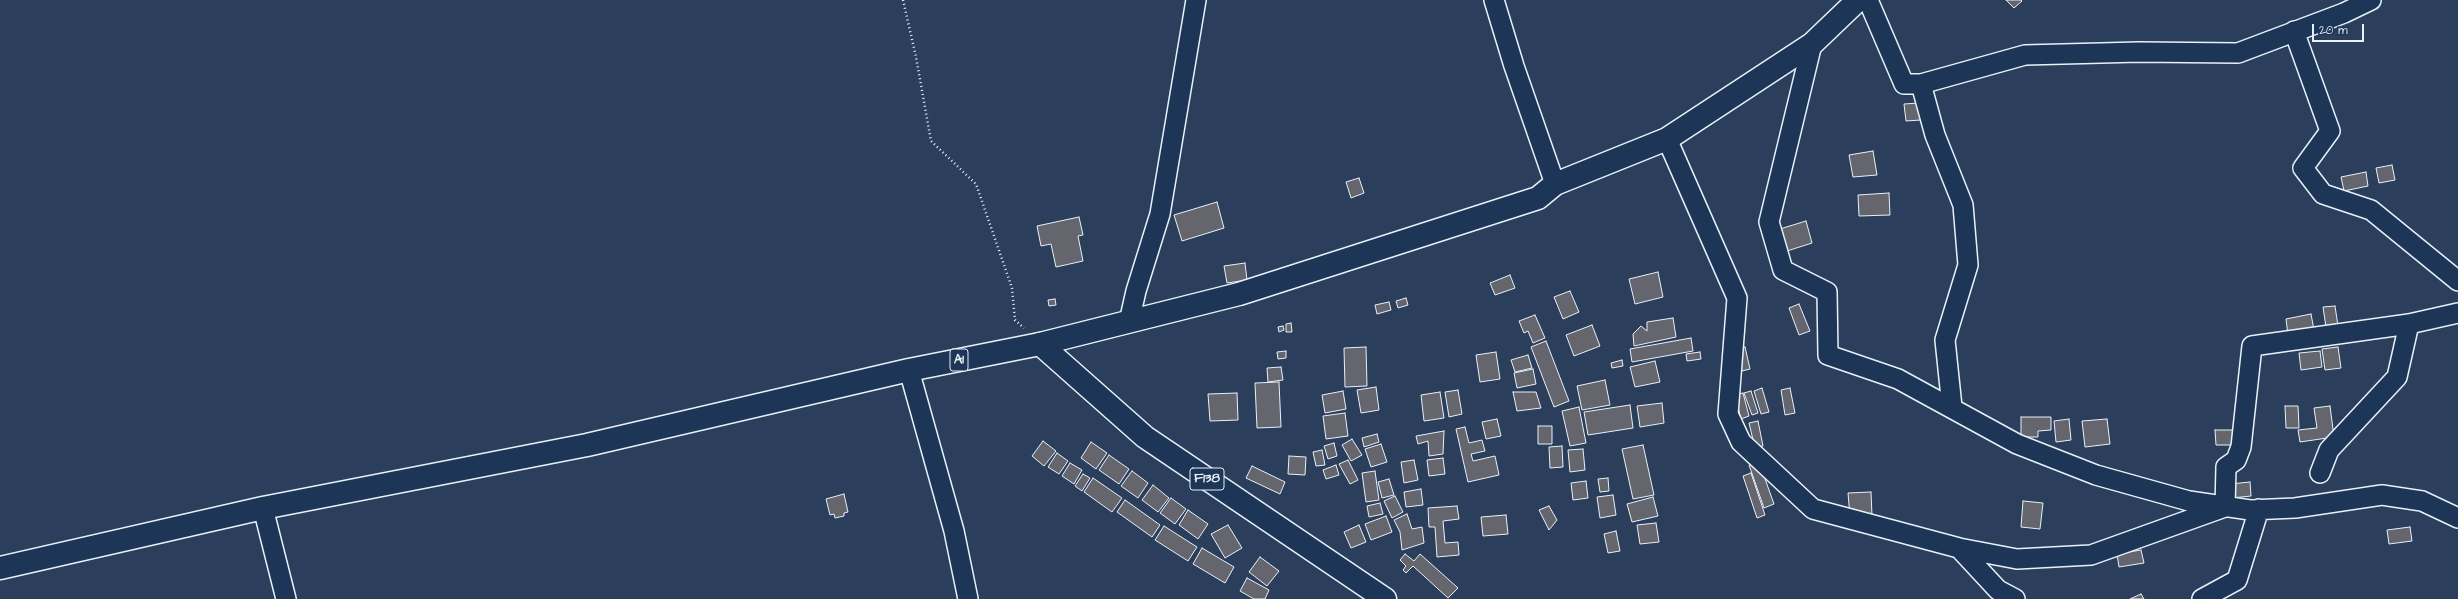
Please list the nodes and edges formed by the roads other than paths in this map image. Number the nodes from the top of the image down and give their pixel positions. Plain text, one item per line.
1 (1196, 0) edge
2 (1494, 0) edge
3 (1858, 0) edge
4 (1868, 0) edge
5 (2371, 0) edge
6 (2294, 31) junction
7 (1812, 44) junction
8 (1921, 84) junction
9 (1667, 139) junction
10 (1555, 184) junction
11 (2458, 281) edge
12 (2458, 313) edge
13 (1129, 322) junction
14 (2409, 324) junction
15 (1040, 344) junction
16 (909, 370) junction
17 (1952, 407) junction
18 (2320, 473) dead end
19 (2225, 507) junction
20 (263, 508) junction
21 (2259, 509) junction
22 (2458, 518) edge
23 (1958, 548) junction
24 (0, 568) edge
25 (1378, 596) edge
26 (286, 599) edge
27 (968, 599) edge
28 (2015, 599) edge
29 (2202, 599) edge

1 - 13 street
2 - 10 street
3 - 7 main road, A1
4 - 8 street
5 - 6 street
6 - 8 street
6 - 11 street
7 - 9 main road, A1
7 - 17 street
8 - 17 street
9 - 10 main road, A1
9 - 23 street
10 - 13 main road, A1
12 - 14 street
13 - 15 main road, A1
14 - 18 street
14 - 19 street
15 - 16 main road, A1
15 - 25 main road, F138
16 - 20 main road, A1
16 - 27 street
17 - 19 street
19 - 21 street
19 - 23 street
20 - 24 main road, A1
20 - 26 street
21 - 22 street
21 - 29 street
23 - 28 street

